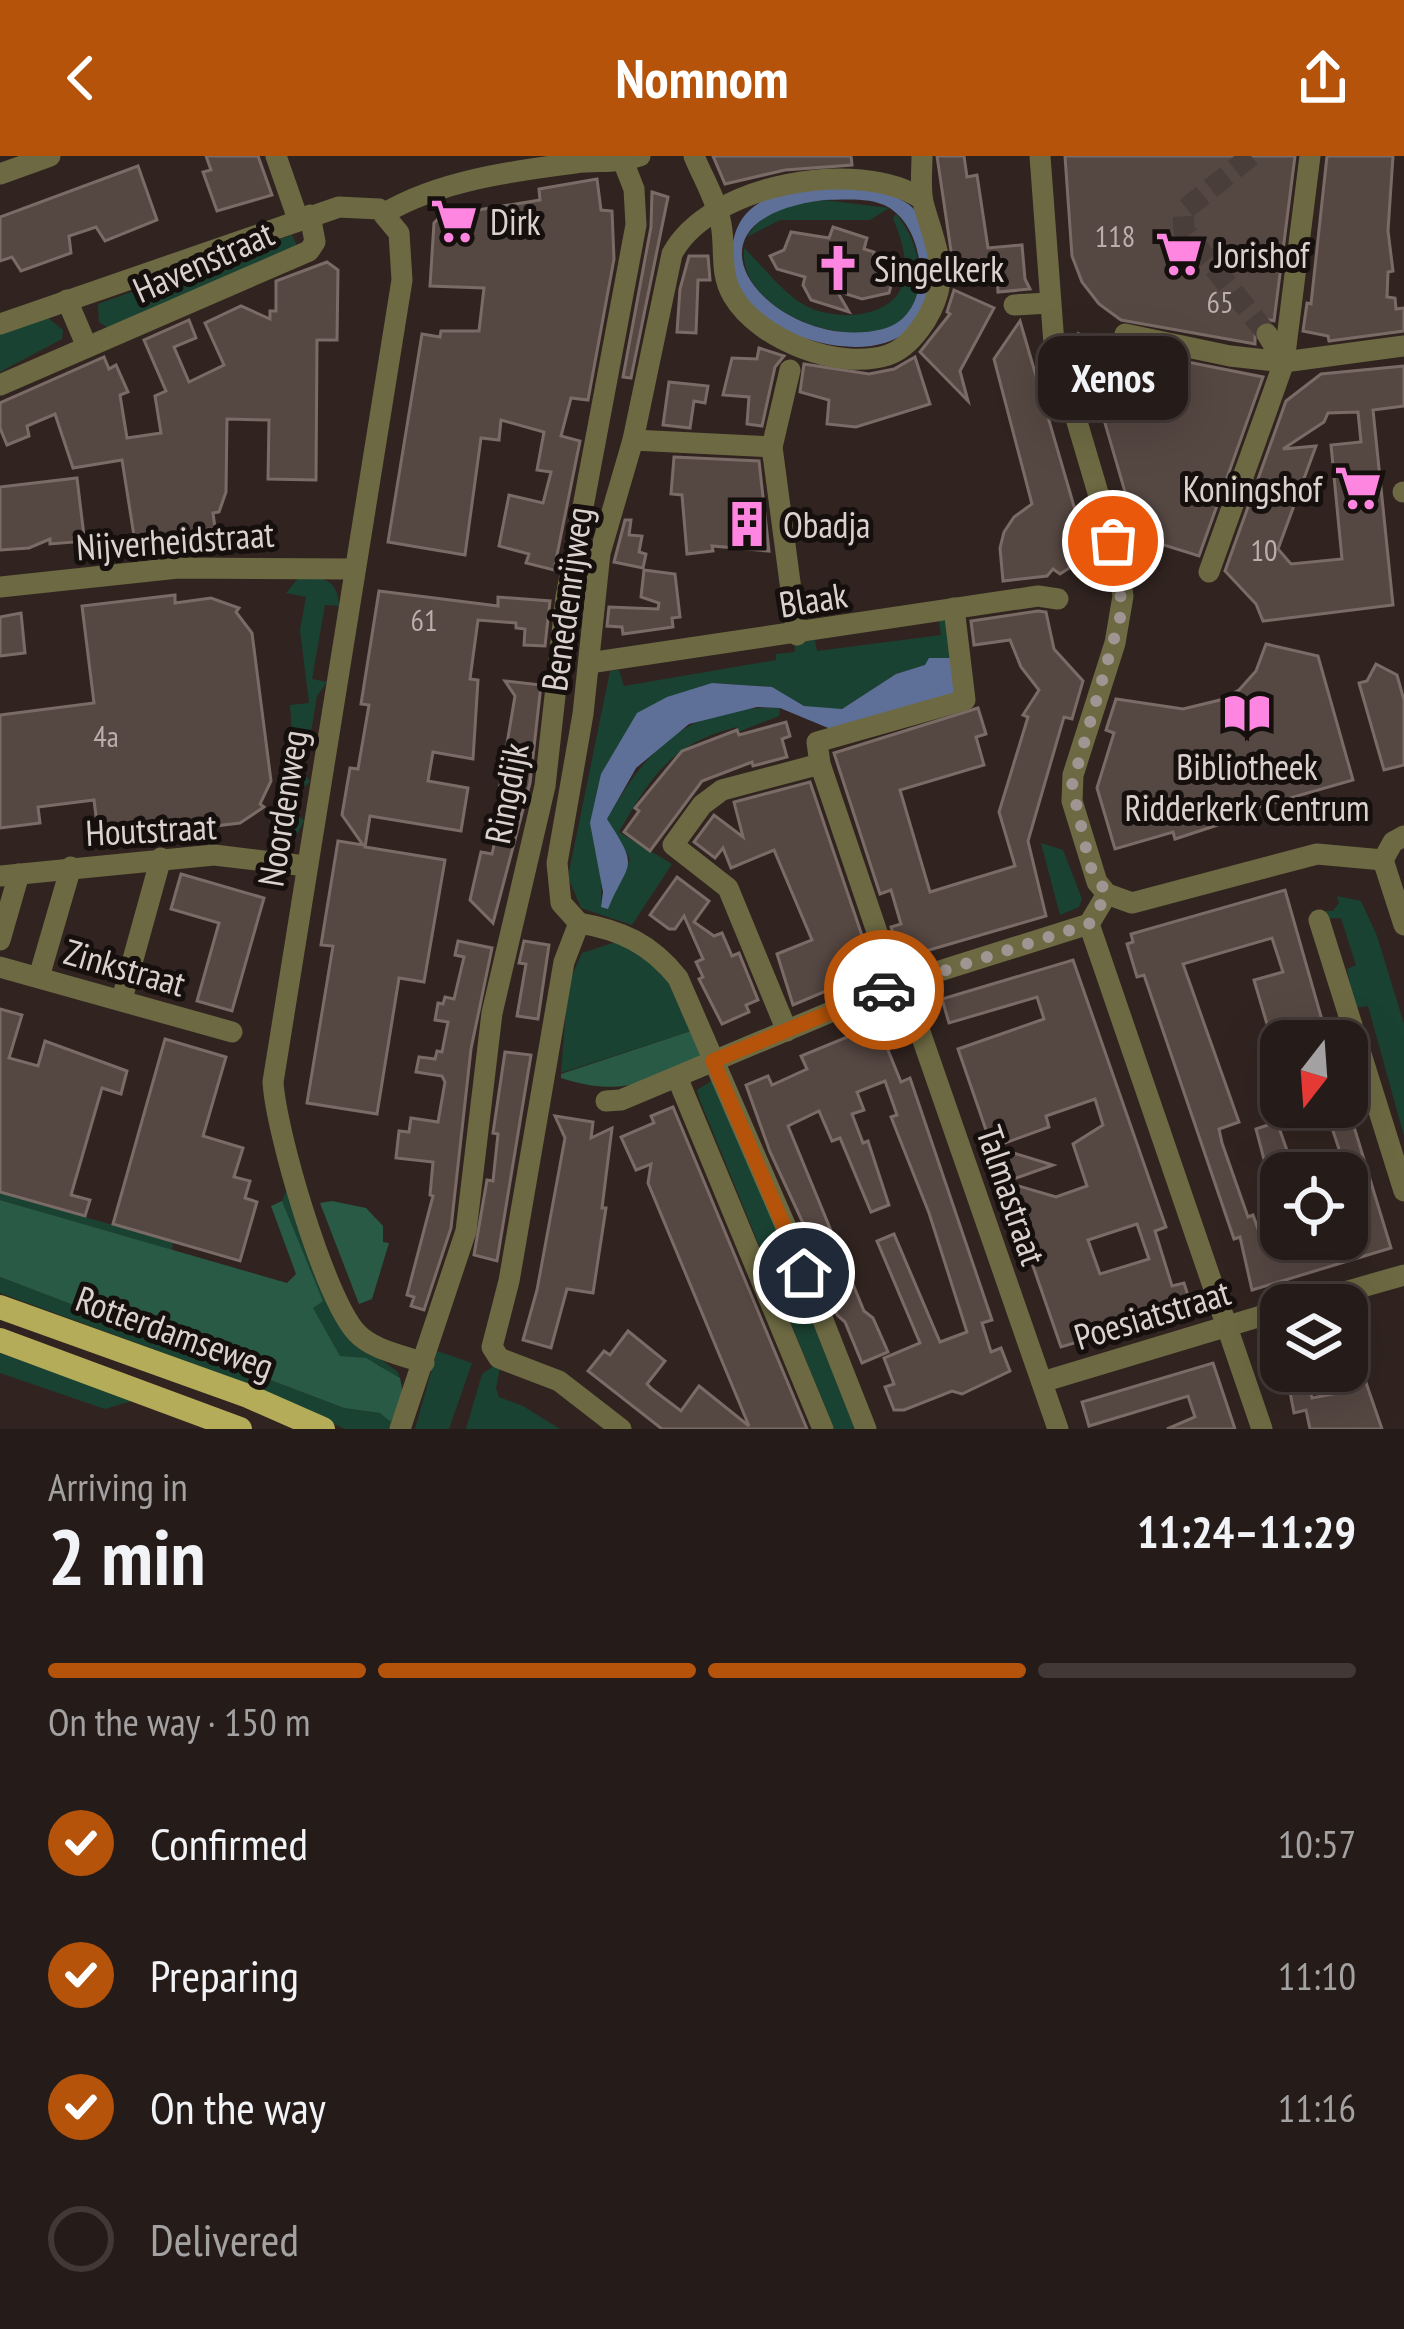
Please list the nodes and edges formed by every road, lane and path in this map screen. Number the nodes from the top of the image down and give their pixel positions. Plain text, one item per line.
1 (50, 156) edge
2 (276, 156) edge
3 (694, 156) edge
4 (922, 156) edge
5 (1040, 156) edge
6 (1310, 156) edge
7 (628, 158) edge
8 (10, 166) edge
9 (922, 199) junction
10 (385, 212) junction
11 (717, 212) junction
12 (304, 217) junction
13 (67, 300) junction
14 (1048, 303) junction
15 (1014, 305) dead end
16 (0, 324) edge
17 (1125, 334) dead end
18 (1267, 334) tunnel mouth
19 (1404, 346) edge
20 (87, 347) junction
21 (1284, 362) junction
22 (790, 370) dead end
23 (0, 385) edge
24 (633, 440) junction
25 (772, 447) junction
26 (355, 569) junction
27 (1209, 572) dead end
28 (0, 587) edge
29 (1052, 597) dead end
30 (951, 609) junction
31 (797, 635) junction
32 (589, 663) junction
33 (820, 764) junction
34 (1404, 836) edge
35 (161, 858) junction
36 (1383, 860) junction
37 (306, 866) junction
38 (71, 867) junction
39 (9, 875) edge
40 (1107, 894) junction
41 (1319, 920) dead end
42 (579, 922) junction
43 (1089, 924) junction
44 (1404, 925) edge
45 (0, 940) edge
46 (0, 967) edge
47 (39, 977) junction
48 (899, 984) junction
49 (122, 999) junction
50 (787, 1031) junction
51 (232, 1032) dead end
52 (713, 1061) junction
53 (676, 1077) junction
54 (606, 1101) dead end
55 (1404, 1191) edge
56 (1404, 1275) edge
57 (1368, 1285) edge
58 (0, 1307) edge
59 (1260, 1316) edge
60 (1227, 1326) junction
61 (0, 1340) edge
62 (424, 1363) junction
63 (1042, 1382) junction
64 (404, 1419) edge
65 (240, 1429) edge
66 (322, 1429) edge
67 (621, 1429) edge
68 (823, 1429) edge
69 (866, 1429) edge
70 (1058, 1429) edge
71 (1262, 1429) edge

1 - 8 street
2 - 12 street
3 - 11 street
4 - 9 street
5 - 14 street
6 - 21 street
7 - 10 street, Havenstraat
7 - 62 street, Ringdijk
9 - 11 street
9 - 11 street
10 - 12 street, Havenstraat
10 - 26 street, Noordenweg
11 - 24 street, Benedenrijweg
12 - 13 street, Havenstraat
12 - 20 street, Havenstraat
13 - 16 street, Havenstraat
13 - 20 street
14 - 15 street
14 - 40 street
17 - 21 street
18 - 21 street
19 - 21 street
20 - 23 street, Havenstraat
21 - 27 street
22 - 25 street
24 - 25 street
24 - 32 street, Benedenrijweg
25 - 31 street
26 - 28 street, Nijverheidstraat
26 - 37 street, Noordenweg
29 - 30 street, Blaak
30 - 31 street, Blaak
30 - 33 street
31 - 32 street, Blaak
32 - 42 street, Benedenrijweg
33 - 48 street, Talmastraat
33 - 50 street
34 - 36 street
35 - 37 street, Houtstraat
35 - 38 street, Houtstraat
35 - 49 street
36 - 40 street
36 - 44 street
37 - 62 street, Noordenweg
38 - 39 street, Houtstraat
38 - 47 street
39 - 45 street
40 - 43 street
41 - 55 street
42 - 52 street
42 - 67 street
43 - 48 street
43 - 60 street
46 - 47 street, Zinkstraat
47 - 49 street, Zinkstraat
48 - 50 street
48 - 63 street, Talmastraat
49 - 51 street, Zinkstraat
50 - 52 street
52 - 53 street
52 - 69 street
53 - 54 street
53 - 68 street
56 - 57 street
58 - 66 main road, Rotterdamseweg
59 - 60 street, Poesiatstraat
60 - 63 street, Poesiatstraat
60 - 71 street
61 - 65 main road, Rotterdamseweg
62 - 64 street, Ringdijk
63 - 70 street, Talmastraat

